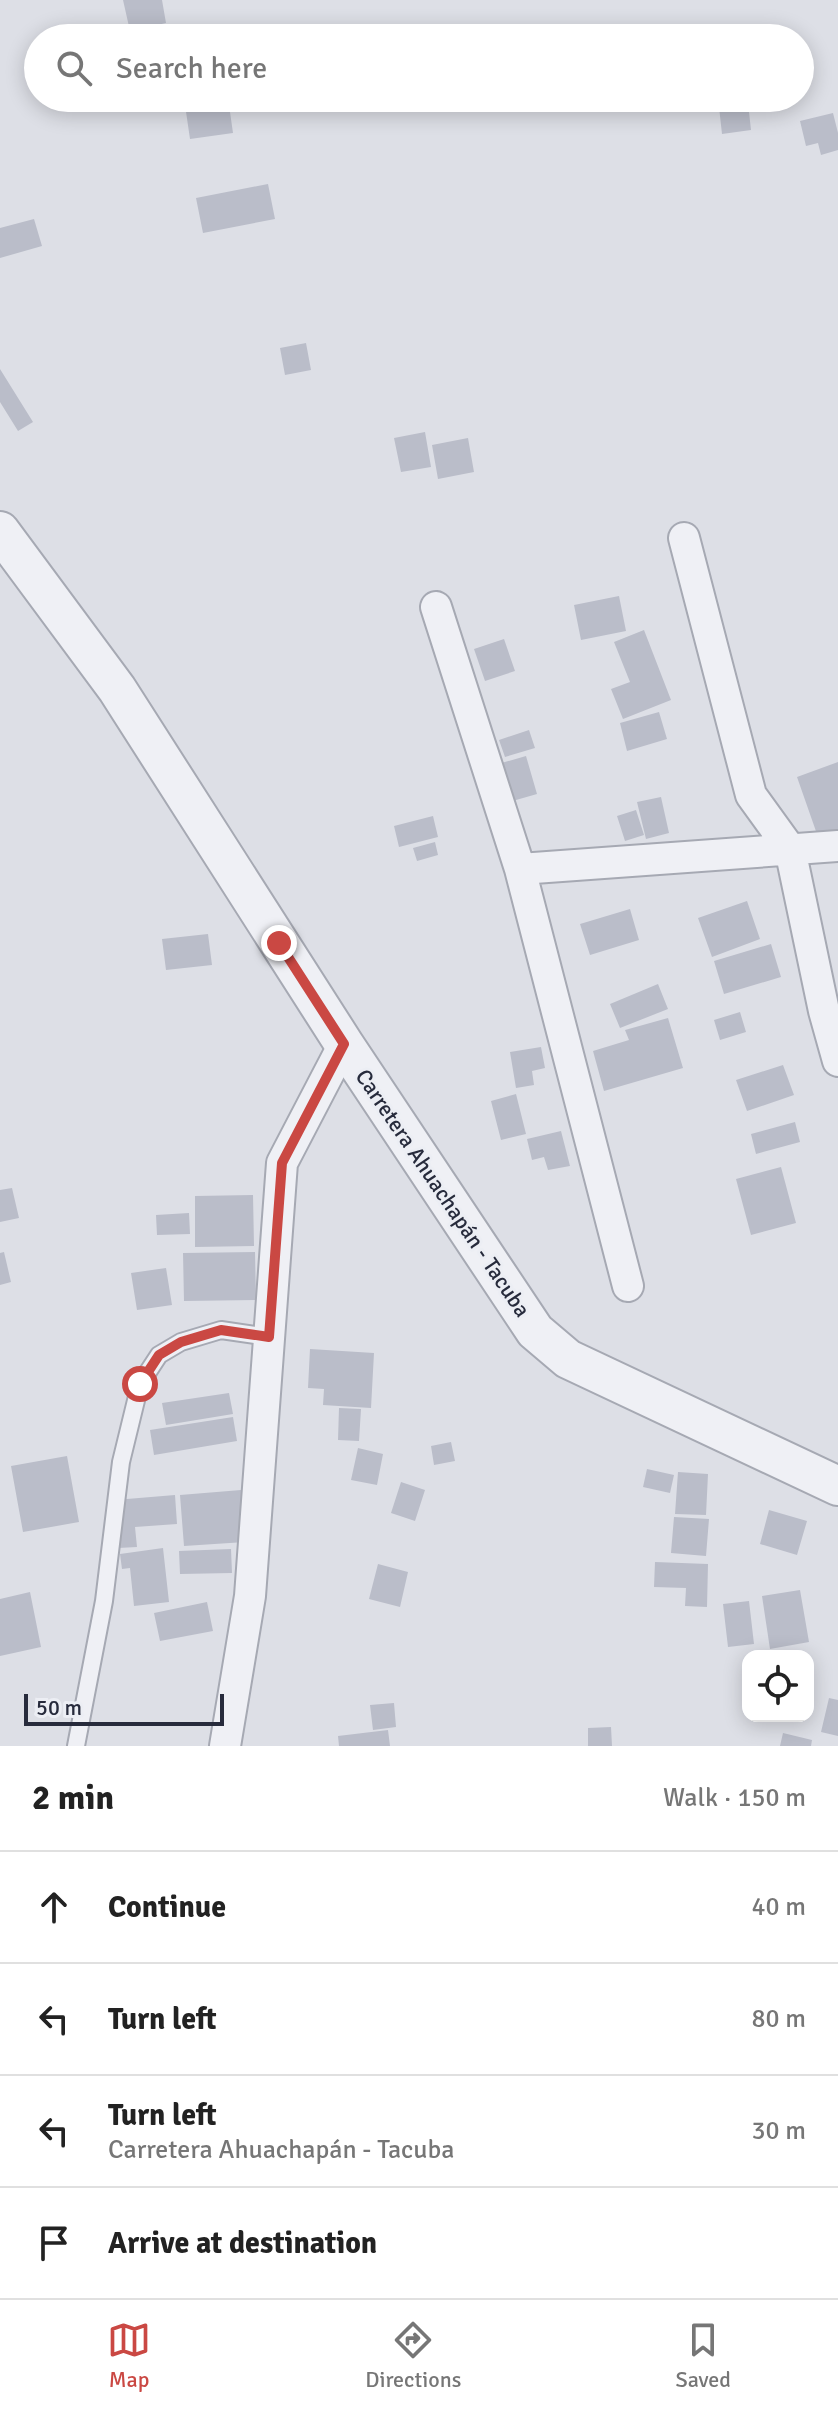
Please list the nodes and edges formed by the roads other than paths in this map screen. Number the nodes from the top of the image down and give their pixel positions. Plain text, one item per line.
1 (0, 531) edge
2 (684, 538) dead end
3 (436, 607) dead end
4 (838, 846) edge
5 (790, 849) junction
6 (520, 869) junction
7 (344, 1044) junction
8 (838, 1061) edge
9 (628, 1286) dead end
10 (269, 1337) junction
11 (838, 1486) edge
12 (76, 1746) edge
13 (225, 1746) edge

1 - 7 street, Carretera Ahuachapán - Tacuba
2 - 5 street
3 - 6 street
4 - 5 street
5 - 6 street
5 - 8 street
6 - 9 street
7 - 10 street
7 - 11 street, Carretera Ahuachapán - Tacuba
10 - 12 lane
10 - 13 street

